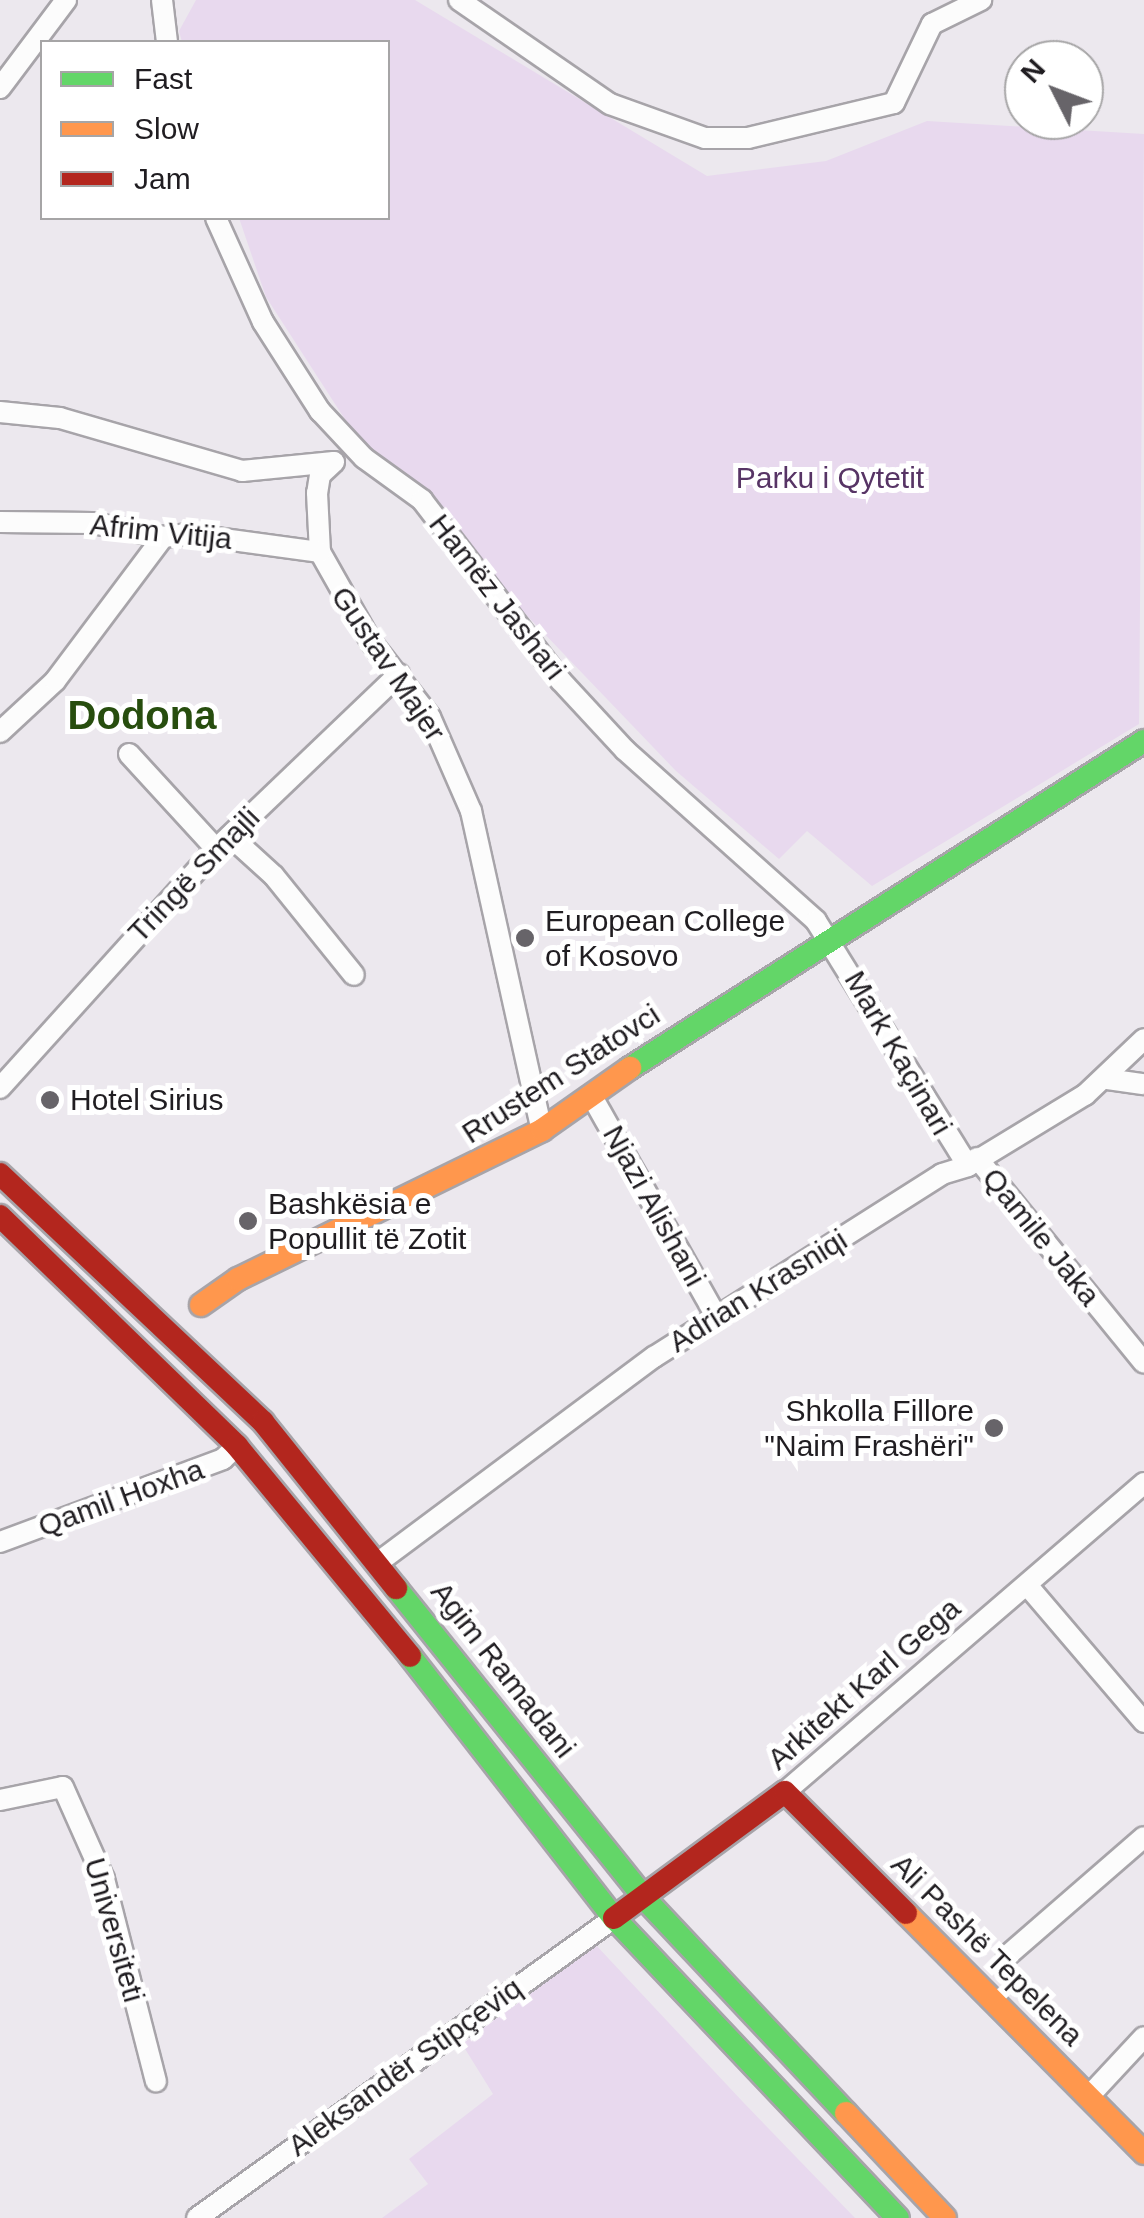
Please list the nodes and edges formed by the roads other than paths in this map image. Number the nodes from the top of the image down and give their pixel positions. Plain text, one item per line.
1 (66, 0) edge
2 (162, 0) edge
3 (458, 0) edge
4 (981, 0) edge
5 (167, 40) edge
6 (0, 88) edge
7 (217, 220) edge
8 (0, 412) edge
9 (364, 458) junction
10 (334, 462) junction
11 (0, 522) edge
12 (163, 537) junction
13 (320, 552) junction
14 (399, 674) junction
15 (0, 732) edge
16 (1144, 741) edge
17 (128, 754) dead end
18 (223, 842) junction
19 (830, 938) junction
20 (354, 975) dead end
21 (1144, 1039) edge
22 (1107, 1079) junction
23 (1144, 1084) edge
24 (0, 1088) edge
25 (592, 1095) junction
26 (542, 1130) junction
27 (973, 1162) junction
28 (0, 1174) edge
29 (0, 1216) edge
30 (202, 1305) dead end
31 (716, 1316) junction
32 (1144, 1362) edge
33 (237, 1446) junction
34 (1144, 1483) edge
35 (0, 1542) edge
36 (380, 1561) junction
37 (1027, 1585) junction
38 (1144, 1722) edge
39 (786, 1792) junction
40 (0, 1800) edge
41 (1144, 1837) edge
42 (644, 1898) junction
43 (614, 1918) junction
44 (1007, 1956) dead end
45 (1144, 2037) edge
46 (156, 2081) dead end
47 (1090, 2095) junction
48 (1144, 2153) edge
49 (198, 2218) edge
50 (898, 2218) edge
51 (945, 2218) edge

1 - 6 street
2 - 5 street
3 - 4 street
7 - 9 street, Hamëz Jashari
8 - 10 street
9 - 10 street
9 - 19 street, Hamëz Jashari
10 - 13 street, Gustav Majer
11 - 12 street, Afrim Vitija
12 - 13 street, Afrim Vitija
12 - 15 street
13 - 14 street, Gustav Majer
14 - 18 street, Tringë Smajli
14 - 26 street, Gustav Majer
16 - 19 main road, Rrustem Statovci
17 - 18 street
18 - 20 street
18 - 24 street, Tringë Smajli
19 - 25 main road, Rrustem Statovci
19 - 27 street, Mark Kaçinari
21 - 22 street, Adrian Krasniqi
22 - 23 street
22 - 27 street, Adrian Krasniqi
25 - 26 main road, Rrustem Statovci
25 - 31 street, Njazi Alishani
26 - 30 main road, Rrustem Statovci
27 - 31 street, Adrian Krasniqi
27 - 32 street, Qamile Jaka
28 - 36 main road, Agim Ramadani
29 - 33 main road
31 - 36 street, Adrian Krasniqi
33 - 35 street, Qamil Hoxha
33 - 43 main road
34 - 37 street, Arkitekt Karl Gega
36 - 42 main road, Agim Ramadani
37 - 38 street
37 - 39 street, Arkitekt Karl Gega
39 - 42 main road, Arkitekt Karl Gega
39 - 47 main road, Ali Pashë Tepelena
40 - 46 street, Universiteti
41 - 44 street
42 - 43 main road, Arkitekt Karl Gega
42 - 51 main road, Agim Ramadani
43 - 49 street, Aleksandër Stipçeviq
43 - 50 main road
45 - 47 street
47 - 48 main road, Ali Pashë Tepelena

